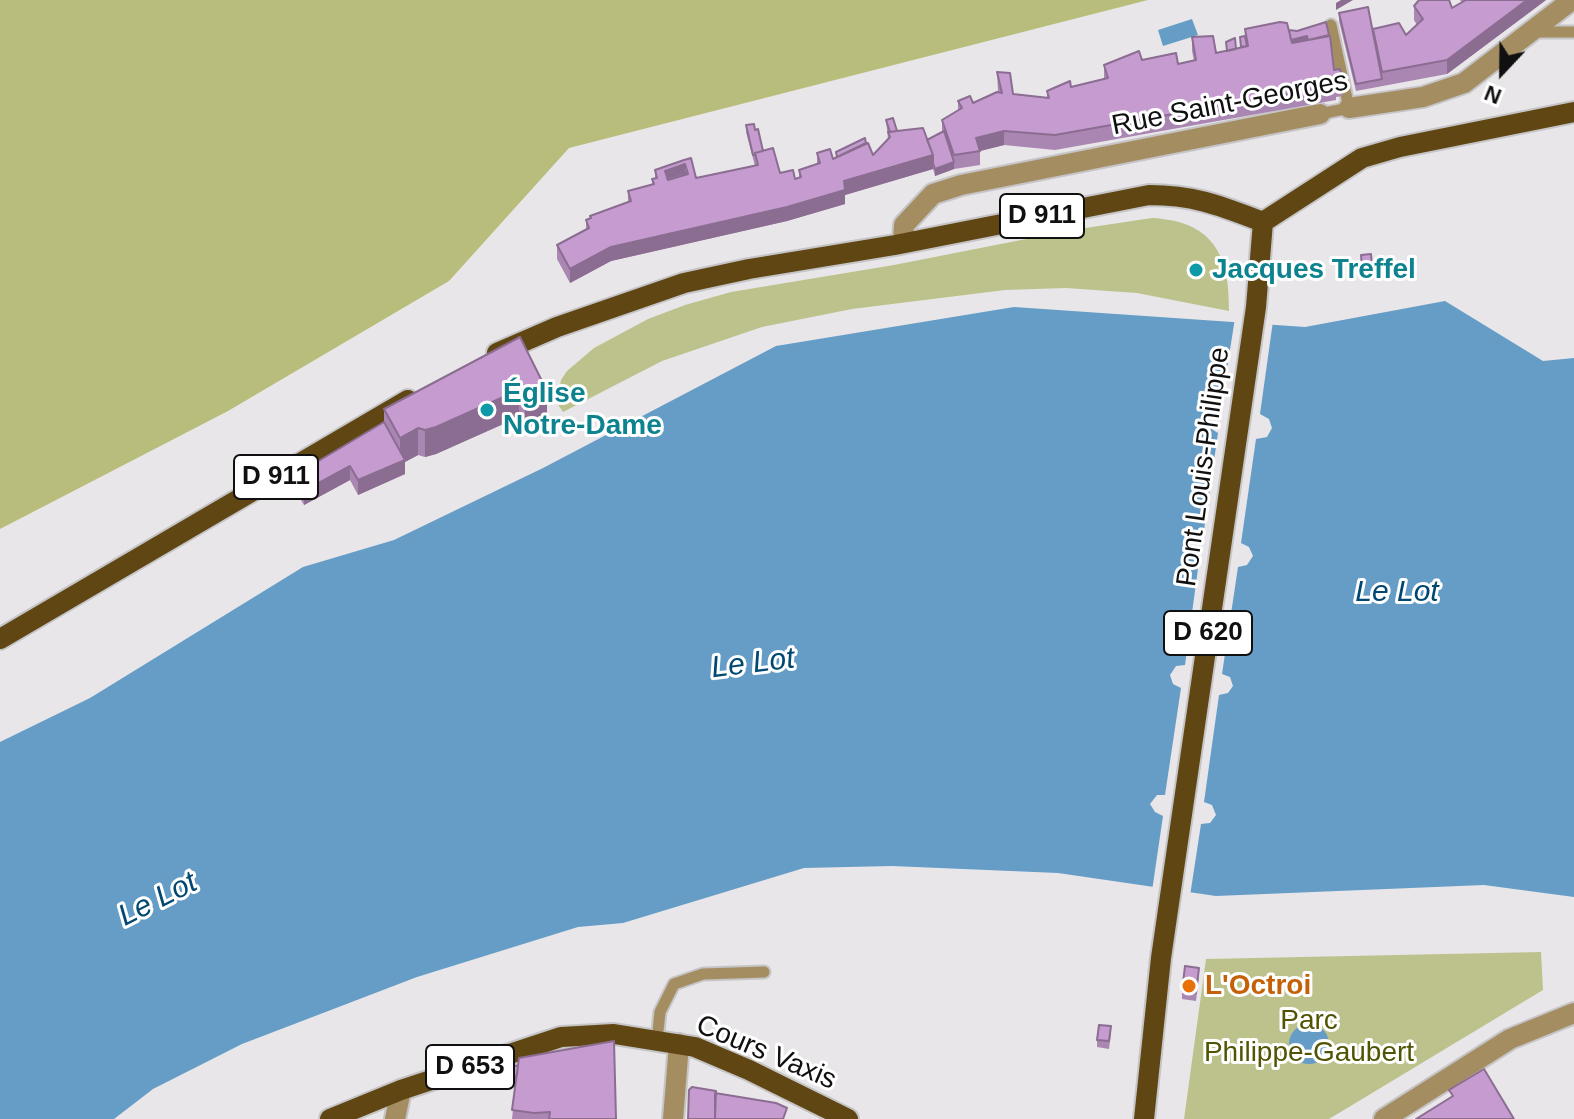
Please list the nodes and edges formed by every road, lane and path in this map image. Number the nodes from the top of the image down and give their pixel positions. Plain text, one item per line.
1 (1572, 0) edge
2 (1331, 25) dead end
3 (1528, 32) junction
4 (1574, 32) edge
5 (1349, 108) junction
6 (1574, 112) edge
7 (1320, 114) joint
8 (1263, 222) junction
9 (903, 243) junction
10 (472, 364) edge
11 (421, 393) edge
12 (0, 639) edge
13 (764, 972) dead end
14 (1574, 1013) edge
15 (657, 1041) junction
16 (679, 1044) junction
17 (401, 1090) junction
18 (330, 1119) edge
19 (395, 1119) edge
20 (673, 1119) edge
21 (848, 1119) edge
22 (1144, 1119) edge
23 (1384, 1119) edge

1 - 3 street, Rue Saint-Georges
2 - 5 lane
3 - 4 lane
3 - 5 street, Rue Saint-Georges
5 - 7 lane, Rue Saint-Georges
6 - 8 main road
7 - 9 street, Rue Saint-Georges
8 - 9 main road, D 911
8 - 22 main road, Pont Louis-Philippe / D 620
9 - 10 main road, D 911
11 - 12 main road, D 911
13 - 15 lane
14 - 23 street
15 - 16 main road, Cours Vaxis / D 653
15 - 17 main road, Cours Vaxis / D 653
16 - 20 street
16 - 21 main road, Cours Vaxis / D 653
17 - 18 main road, D 653
17 - 19 street

